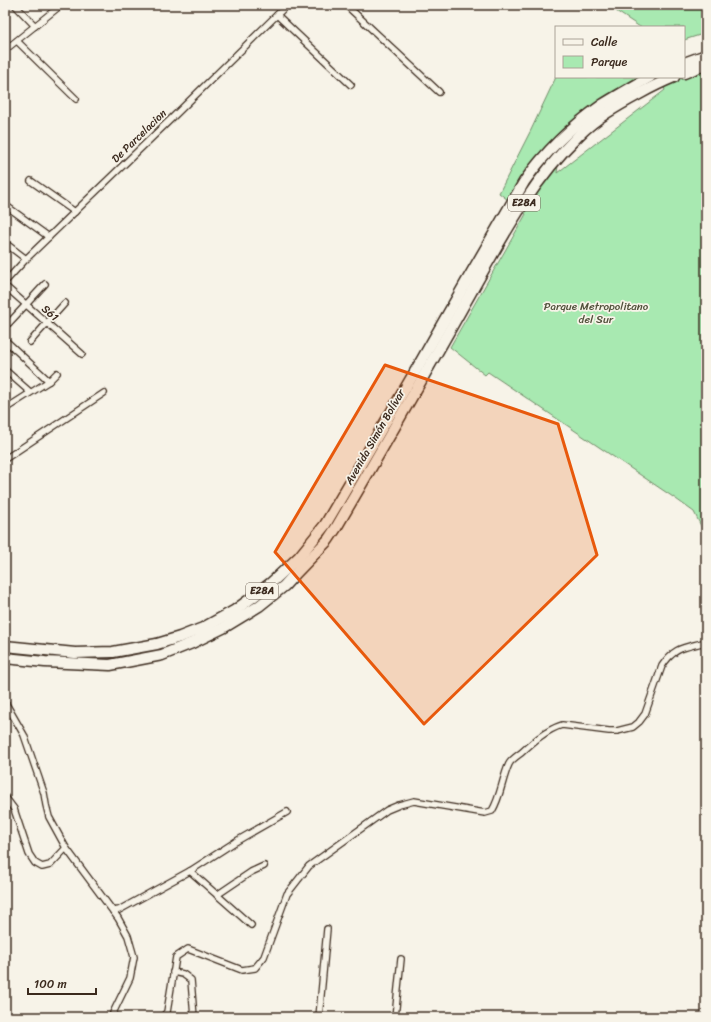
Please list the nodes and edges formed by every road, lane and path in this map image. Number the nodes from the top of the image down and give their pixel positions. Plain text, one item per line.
1 (15, 5) edge
2 (61, 5) edge
3 (287, 5) edge
4 (346, 5) edge
5 (277, 14) junction
6 (35, 26) junction
7 (17, 40) junction
8 (5, 50) edge
9 (706, 55) edge
10 (685, 63) edge
11 (706, 64) edge
12 (685, 73) edge
13 (648, 78) edge
14 (672, 78) edge
15 (351, 85) dead end
16 (439, 92) dead end
17 (76, 99) dead end
18 (31, 181) dead end
19 (5, 205) edge
20 (75, 212) junction
21 (49, 237) junction
22 (5, 243) edge
23 (26, 259) junction
24 (5, 282) edge
25 (45, 284) dead end
26 (5, 286) edge
27 (65, 303) dead end
28 (26, 305) junction
29 (9, 323) dead end
30 (47, 323) junction
31 (5, 340) edge
32 (30, 342) dead end
33 (82, 354) dead end
34 (5, 370) edge
35 (57, 373) dead end
36 (420, 373) junction
37 (49, 381) junction
38 (30, 392) junction
39 (104, 393) dead end
40 (5, 401) edge
41 (8, 407) edge
42 (5, 459) edge
43 (706, 642) edge
44 (5, 646) edge
45 (5, 658) edge
46 (5, 702) edge
47 (5, 797) edge
48 (287, 812) dead end
49 (66, 848) junction
50 (264, 866) dead end
51 (190, 871) junction
52 (217, 895) junction
53 (113, 911) junction
54 (250, 924) dead end
55 (327, 929) dead end
56 (400, 958) dead end
57 (173, 972) junction
58 (116, 1017) edge
59 (162, 1017) edge
60 (194, 1017) edge
61 (319, 1017) edge
62 (395, 1017) edge

1 - 6 street
2 - 6 street
3 - 5 street, De Parcelacion
4 - 16 street
5 - 15 street
5 - 20 street, De Parcelacion
6 - 7 street
7 - 8 street
7 - 17 street
9 - 10 highway
11 - 12 highway
13 - 36 highway, Avenida Simón Bolívar / E28A
14 - 36 highway, Avenida Simón Bolívar / E28A
18 - 20 street
19 - 21 street
20 - 21 street, De Parcelacion
21 - 23 street, De Parcelacion
22 - 23 street
23 - 24 street, De Parcelacion
25 - 28 street
26 - 28 street, S61
27 - 30 street
28 - 29 street
28 - 30 street, S61
30 - 32 street
30 - 33 street, S61
31 - 37 street
34 - 38 street
35 - 37 street
36 - 44 highway, Avenida Simón Bolívar / E28A
36 - 45 highway, Avenida Simón Bolívar / E28A
37 - 38 street
38 - 41 street
39 - 42 street
40 - 41 street
43 - 57 street
46 - 49 street
47 - 49 street
48 - 51 street
49 - 53 street
50 - 52 street
51 - 52 street
51 - 53 street
52 - 54 street
53 - 58 street
55 - 61 street
56 - 62 street
57 - 59 street
57 - 60 street

